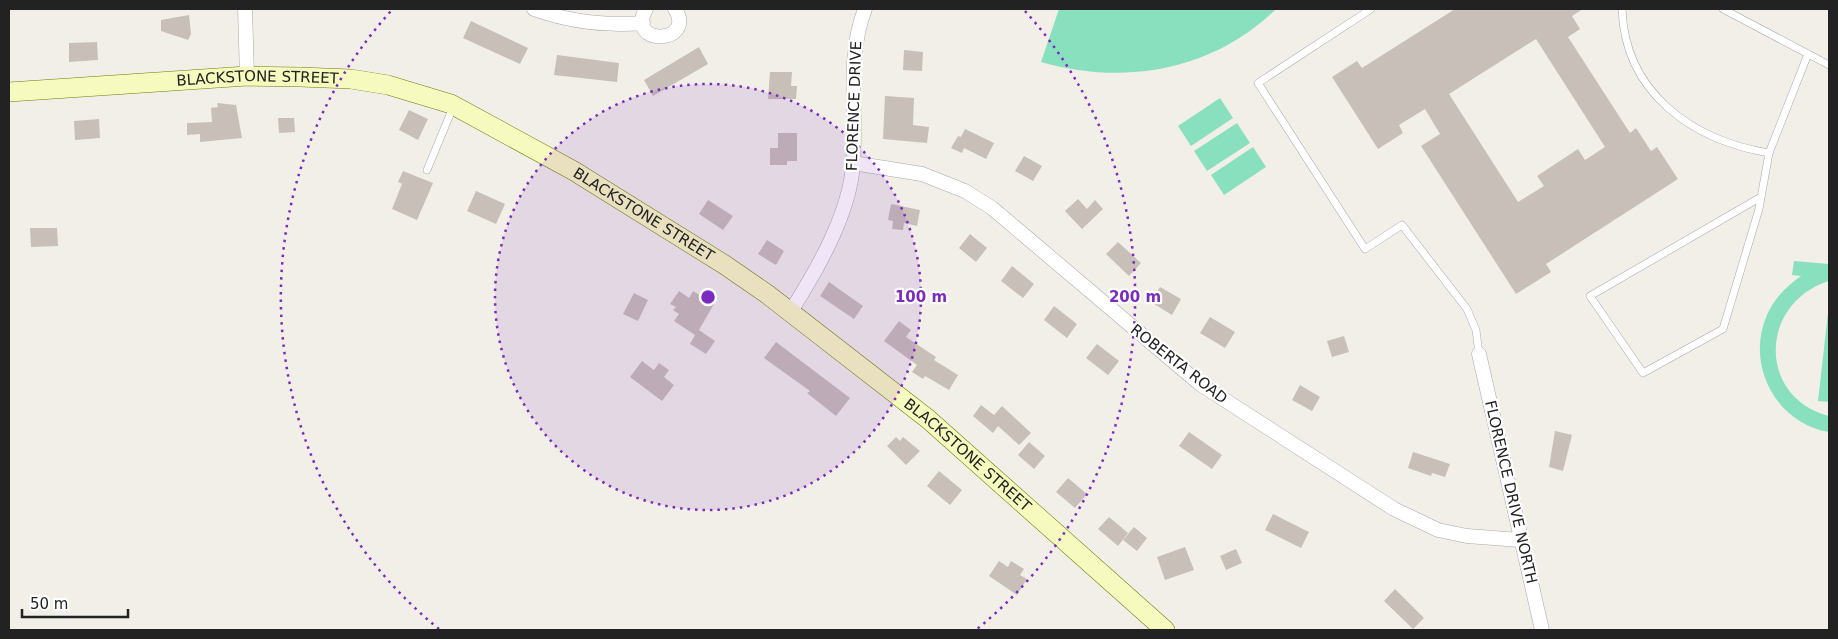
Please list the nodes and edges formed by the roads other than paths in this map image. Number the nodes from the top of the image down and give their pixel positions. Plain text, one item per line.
1 (245, 9) edge
2 (534, 9) edge
3 (646, 9) edge
4 (675, 9) edge
5 (866, 9) edge
6 (1371, 9) edge
7 (1622, 9) edge
8 (1723, 9) edge
9 (643, 23) junction
10 (1808, 54) junction
11 (1829, 65) edge
12 (246, 76) junction
13 (9, 92) edge
14 (454, 105) junction
15 (1769, 153) junction
16 (853, 163) junction
17 (427, 170) dead end
18 (1761, 198) junction
19 (791, 311) junction
20 (1480, 354) joint
21 (1520, 540) junction
22 (1165, 630) edge
23 (1542, 630) edge

1 - 12 street
2 - 9 street
3 - 9 street
4 - 9 street
5 - 16 street, FLORENCE DRIVE
6 - 20 lane
7 - 15 lane
8 - 10 lane
10 - 11 lane
10 - 15 lane
12 - 13 main road, BLACKSTONE STREET
12 - 14 main road, BLACKSTONE STREET
14 - 17 lane
14 - 19 main road, BLACKSTONE STREET
15 - 18 lane
16 - 19 street, FLORENCE DRIVE
16 - 21 street, ROBERTA ROAD
18 - 18 lane
19 - 22 main road, BLACKSTONE STREET
20 - 21 street, FLORENCE DRIVE NORTH
21 - 23 street, FLORENCE DRIVE NORTH

